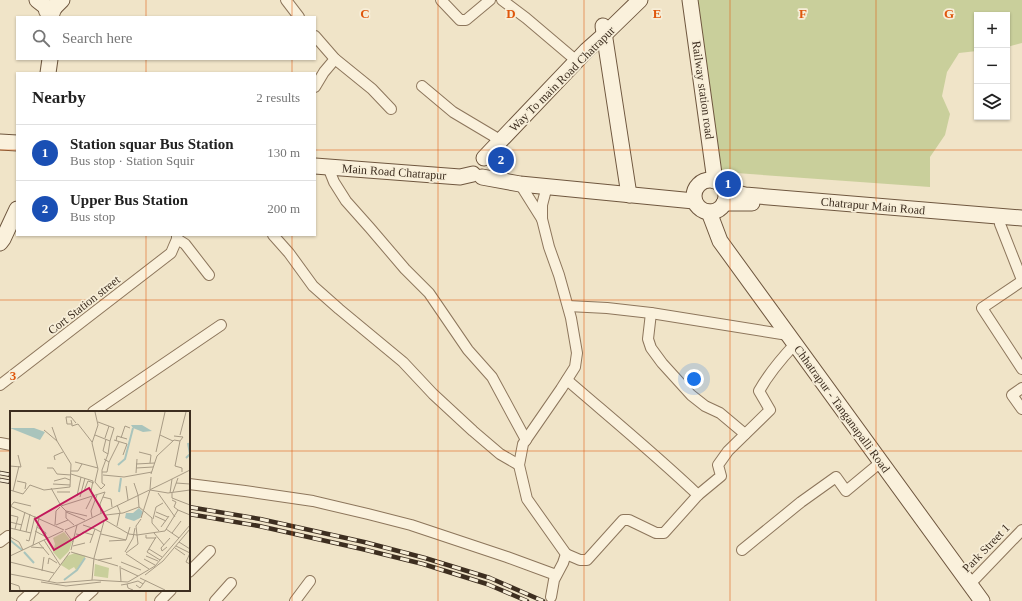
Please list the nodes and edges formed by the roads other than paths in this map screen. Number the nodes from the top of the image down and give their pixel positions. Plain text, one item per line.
1 (286, 0) edge
2 (441, 0) edge
3 (490, 0) edge
4 (502, 0) edge
5 (630, 0) edge
6 (640, 0) edge
7 (683, 0) edge
8 (690, 0) edge
9 (298, 16) edge
10 (604, 30) junction
11 (316, 37) edge
12 (572, 57) junction
13 (335, 59) junction
14 (50, 60) edge
15 (48, 72) edge
16 (316, 85) edge
17 (422, 86) dead end
18 (391, 109) dead end
19 (496, 137) junction
20 (0, 142) edge
21 (16, 144) edge
22 (321, 166) edge
23 (481, 168) junction
24 (520, 184) junction
25 (547, 186) junction
26 (718, 188) junction
27 (629, 191) junction
28 (694, 197) junction
29 (16, 211) edge
30 (709, 212) junction
31 (1022, 218) edge
32 (542, 219) junction
33 (1000, 220) junction
34 (1022, 226) edge
35 (2, 236) edge
36 (274, 236) edge
37 (177, 237) edge
38 (209, 275) dead end
39 (1022, 281) edge
40 (568, 306) junction
41 (651, 313) junction
42 (221, 325) dead end
43 (792, 339) junction
44 (1022, 369) edge
45 (567, 380) junction
46 (0, 385) edge
47 (1022, 388) edge
48 (1022, 409) edge
49 (94, 411) edge
50 (745, 434) junction
51 (526, 440) junction
52 (0, 443) edge
53 (10, 445) edge
54 (881, 462) junction
55 (519, 465) junction
56 (190, 484) edge
57 (698, 495) junction
58 (1022, 530) edge
59 (8, 536) dead end
60 (0, 542) edge
61 (742, 550) dead end
62 (210, 551) dead end
63 (566, 554) junction
64 (190, 571) edge
65 (556, 575) junction
66 (310, 581) dead end
67 (231, 583) dead end
68 (970, 584) junction
69 (33, 591) edge
70 (92, 591) edge
71 (170, 591) edge
72 (551, 597) dead end
73 (22, 601) edge
74 (81, 601) edge
75 (160, 601) edge
76 (215, 601) edge
77 (296, 601) edge
78 (982, 601) edge

1 - 9 street
2 - 3 street
4 - 12 street
5 - 10 main road, Way To main Road Chatrapur
6 - 10 main road, Way To main Road Chatrapur
7 - 26 main road, Railway station road
8 - 26 main road, Railway station road
10 - 12 main road, Way To main Road Chatrapur
10 - 23 main road, Way To main Road Chatrapur
10 - 27 main road
11 - 13 street
12 - 19 main road, Way To main Road Chatrapur
13 - 16 street
13 - 18 street
14 - 15 main road
17 - 19 street
19 - 23 main road, Way To main Road Chatrapur
20 - 21 main road
22 - 23 main road, Main Road Chatrapur
22 - 51 street
23 - 24 main road
23 - 27 main road
24 - 25 main road
24 - 32 street
25 - 27 main road
25 - 32 street
26 - 28 main road
26 - 30 main road
26 - 33 main road, Chatrapur Main Road
27 - 28 main road
28 - 30 main road
29 - 35 main road
30 - 43 main road, Chhatrapur - Tanganapalli Road
31 - 33 main road, Chatrapur Main Road
32 - 40 street
33 - 34 main road, Chatrapur Main Road
33 - 39 street
36 - 55 street
37 - 38 street
37 - 46 street, Cort Station street
39 - 44 street
40 - 41 street
40 - 45 street
41 - 43 street
41 - 50 street
42 - 49 street
43 - 50 street
43 - 54 main road, Chhatrapur - Tanganapalli Road
45 - 51 street
45 - 57 street
47 - 48 street
50 - 57 street
51 - 55 street
52 - 53 street
54 - 61 street
54 - 68 main road, Chhatrapur - Tanganapalli Road
55 - 63 street
56 - 65 street
57 - 63 street
58 - 68 street, Park Street 1
59 - 60 street
62 - 64 street
63 - 65 street
65 - 72 street
66 - 77 street
67 - 76 street
68 - 78 main road, Chhatrapur - Tanganapalli Road
69 - 73 street
70 - 74 street
71 - 75 street

